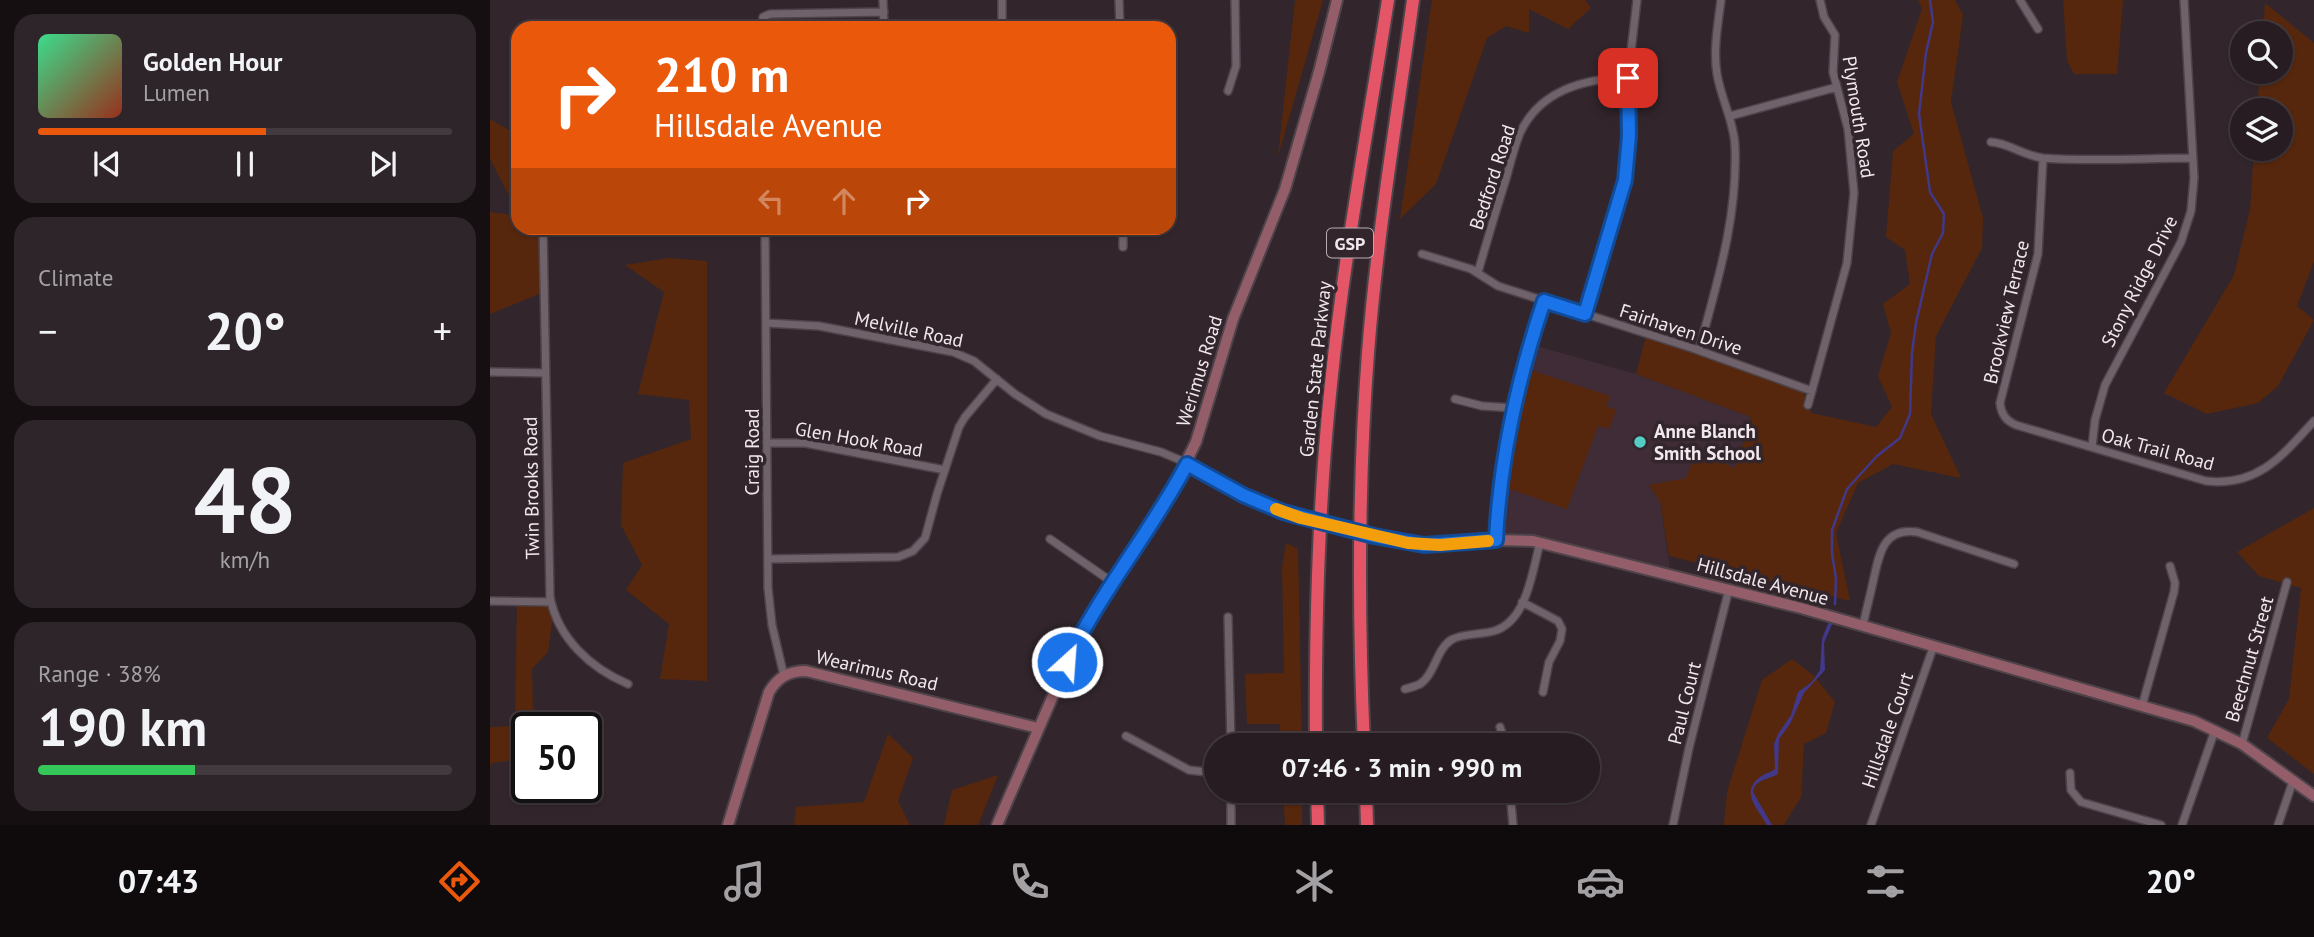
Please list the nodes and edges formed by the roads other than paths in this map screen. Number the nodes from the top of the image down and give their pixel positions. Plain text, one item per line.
1 (883, 0) edge
2 (1002, 0) edge
3 (1119, 0) edge
4 (1235, 0) edge
5 (1337, 0) edge
6 (1388, 0) edge
7 (1413, 0) edge
8 (1637, 0) edge
9 (1721, 0) edge
10 (1820, 0) edge
11 (2020, 0) edge
12 (2184, 0) edge
13 (884, 12) junction
14 (763, 21) edge
15 (884, 21) edge
16 (1002, 21) edge
17 (1120, 21) edge
18 (2038, 29) dead end
19 (1628, 78) junction
20 (1837, 86) junction
21 (1228, 91) dead end
22 (1730, 116) junction
23 (1991, 142) dead end
24 (2043, 158) junction
25 (2193, 158) junction
26 (543, 235) edge
27 (765, 235) edge
28 (1122, 235) edge
29 (1123, 247) dead end
30 (1422, 254) dead end
31 (1478, 272) junction
32 (1544, 301) junction
33 (1585, 314) junction
34 (766, 323) junction
35 (1699, 350) junction
36 (490, 372) edge
37 (545, 373) junction
38 (997, 379) junction
39 (1812, 391) junction
40 (1455, 399) dead end
41 (1808, 405) dead end
42 (1514, 408) junction
43 (2314, 421) edge
44 (2016, 425) joint
45 (768, 443) junction
46 (2092, 447) junction
47 (1187, 464) junction
48 (945, 470) junction
49 (1050, 539) dead end
50 (1496, 540) junction
51 (1540, 543) junction
52 (768, 559) junction
53 (2014, 564) dead end
54 (2170, 566) dead end
55 (1112, 582) junction
56 (2287, 582) dead end
57 (1729, 589) junction
58 (490, 601) edge
59 (551, 602) junction
60 (1522, 602) junction
61 (1228, 617) dead end
62 (1863, 625) junction
63 (1934, 645) junction
64 (784, 676) junction
65 (628, 684) dead end
66 (1405, 689) dead end
67 (1543, 692) dead end
68 (2142, 706) junction
69 (1500, 727) dead end
70 (1038, 728) junction
71 (2215, 729) junction
72 (1231, 733) edge
73 (1317, 733) edge
74 (1364, 733) edge
75 (1502, 733) edge
76 (1126, 736) dead end
77 (2242, 744) junction
78 (1204, 772) edge
79 (2070, 773) dead end
80 (2294, 781) junction
81 (2314, 796) edge
82 (1231, 803) edge
83 (1317, 803) edge
84 (1366, 803) edge
85 (1511, 803) edge
86 (728, 825) edge
87 (998, 825) edge
88 (1231, 825) edge
89 (1318, 825) edge
90 (1367, 825) edge
91 (1513, 825) edge
92 (1673, 825) edge
93 (1871, 825) edge
94 (2161, 825) edge
95 (2182, 825) edge
96 (2278, 825) edge

1 - 13 street
2 - 16 street
3 - 17 street
4 - 21 street
5 - 47 street, Werimus Road
6 - 73 highway, Garden State Parkway / GSP
7 - 74 highway, GSP
8 - 19 street
9 - 22 street
10 - 20 street, Plymouth Road
11 - 18 street
12 - 25 street, Stony Ridge Drive
13 - 14 street
13 - 15 street
19 - 31 street, Bedford Road
19 - 33 street
20 - 22 street
20 - 39 street, Plymouth Road
22 - 35 street
23 - 24 street
24 - 25 street
24 - 44 street, Brookview Terrace
25 - 46 street, Stony Ridge Drive
26 - 37 street, Twin Brooks Road
27 - 34 street, Craig Road
28 - 29 street
30 - 31 street, Fairhaven Drive
31 - 32 street, Fairhaven Drive
32 - 33 street, Fairhaven Drive
32 - 42 street
33 - 35 street, Fairhaven Drive
34 - 38 street, Melville Road
34 - 45 street, Craig Road
35 - 39 street, Fairhaven Drive
36 - 37 street
37 - 59 street, Twin Brooks Road
38 - 47 street, Melville Road
38 - 48 street
39 - 41 street, Plymouth Road
40 - 42 street
42 - 50 street
43 - 46 street, Oak Trail Road
44 - 46 street, Oak Trail Road
45 - 48 street, Glen Hook Road
45 - 52 street, Craig Road
47 - 50 street, Hillsdale Avenue, bridge
47 - 55 street, Werimus Road
48 - 52 street
49 - 55 street
50 - 51 street, Hillsdale Avenue
51 - 57 street, Hillsdale Avenue
51 - 60 street
52 - 64 street, Craig Road
53 - 62 street
54 - 68 street
55 - 70 street, Werimus Road
56 - 77 street, Beechnut Street
57 - 62 street, Hillsdale Avenue
57 - 92 street, Paul Court
58 - 59 street
59 - 65 street, Twin Brooks Road
60 - 66 street
60 - 67 street
61 - 72 street
62 - 63 street, Hillsdale Avenue
63 - 68 street, Hillsdale Avenue
63 - 93 street, Hillsdale Court
64 - 70 street, Wearimus Road
64 - 86 street
68 - 71 street, Hillsdale Avenue
69 - 75 street
70 - 87 street, Werimus Road
71 - 77 street, Hillsdale Avenue
71 - 95 street
76 - 78 street
77 - 80 street, Hillsdale Avenue
79 - 94 street
80 - 81 street, Hillsdale Avenue
80 - 96 street
82 - 88 street
83 - 89 highway
84 - 90 highway
85 - 91 street

